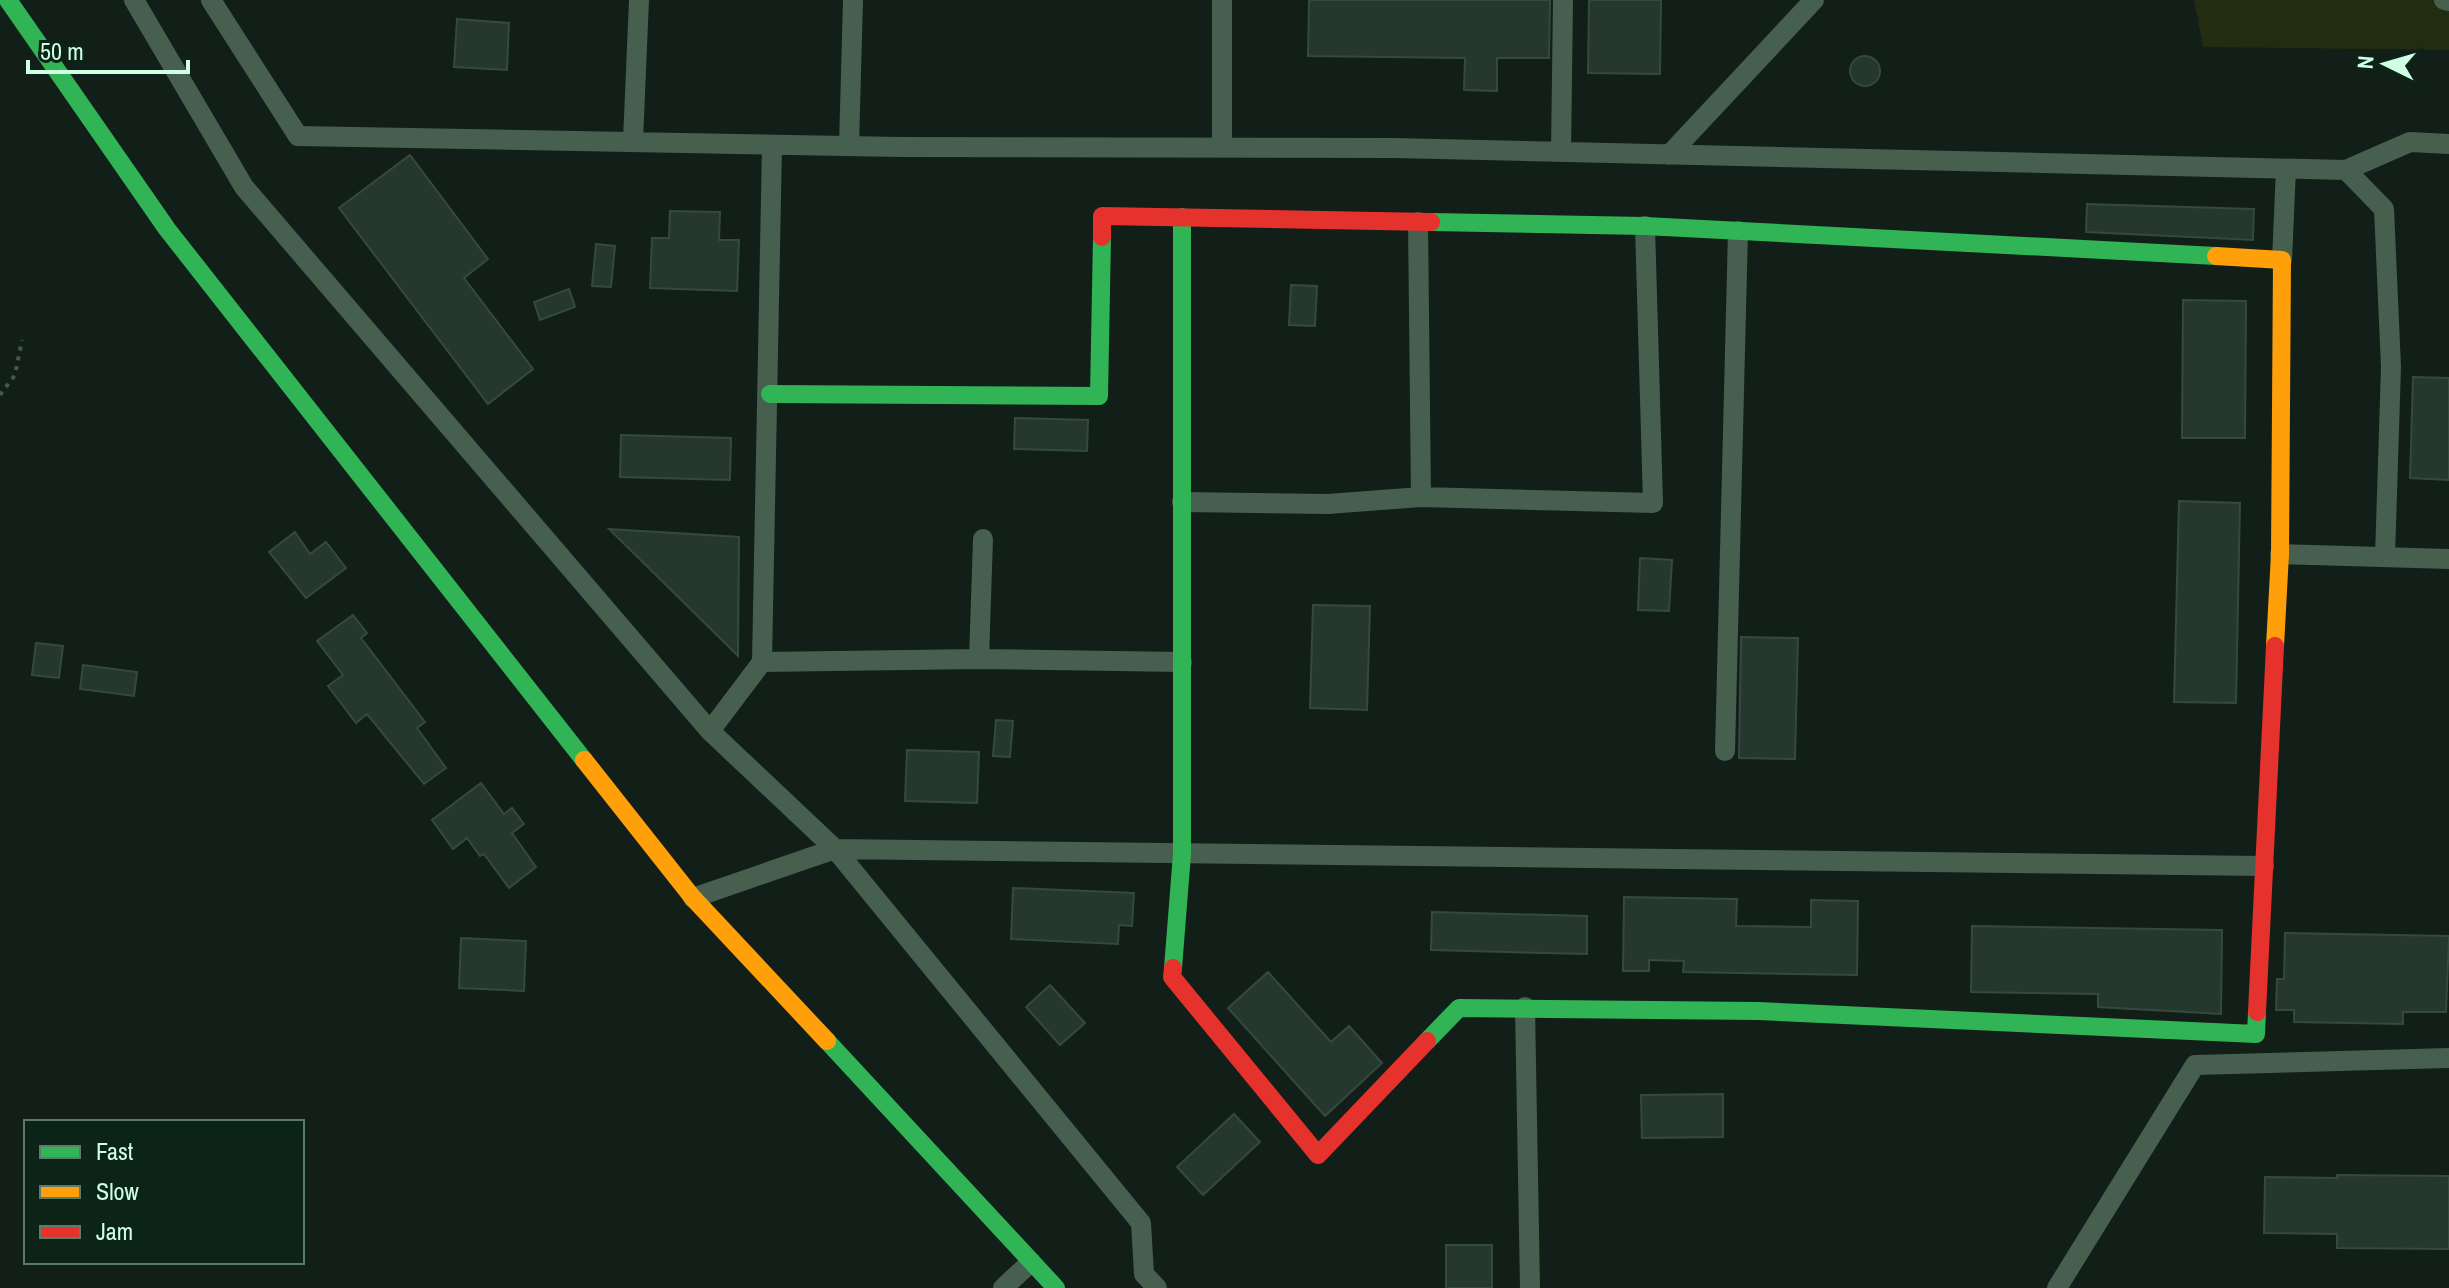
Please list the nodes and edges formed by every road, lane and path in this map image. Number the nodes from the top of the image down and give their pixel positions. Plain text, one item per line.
1 (8, 0) edge
2 (134, 0) edge
3 (211, 0) edge
4 (639, 0) edge
5 (853, 0) edge
6 (1222, 0) edge
7 (1563, 0) edge
8 (1814, 0) edge
9 (633, 141) junction
10 (2449, 144) edge
11 (772, 145) junction
12 (849, 146) junction
13 (1222, 146) junction
14 (1561, 152) junction
15 (1669, 155) junction
16 (2286, 169) junction
17 (2346, 170) junction
18 (1182, 217) junction
19 (1418, 222) junction
20 (1645, 226) junction
21 (1738, 231) junction
22 (2282, 260) junction
23 (22, 340) dead end
24 (770, 394) junction
25 (0, 395) edge
26 (1421, 497) junction
27 (1182, 502) junction
28 (983, 539) dead end
29 (2280, 554) junction
30 (2385, 557) junction
31 (2449, 559) edge
32 (979, 659) junction
33 (762, 662) junction
34 (1182, 662) junction
35 (710, 731) junction
36 (1725, 751) dead end
37 (835, 849) junction
38 (1182, 854) junction
39 (2264, 866) junction
40 (693, 898) junction
41 (1525, 1007) junction
42 (2449, 1058) edge
43 (1031, 1262) junction
44 (1003, 1288) edge
45 (1056, 1288) edge
46 (1157, 1288) edge
47 (1530, 1288) edge
48 (2057, 1288) edge

1 - 40 street
2 - 35 street
3 - 9 street
4 - 9 street
5 - 12 street
6 - 13 street
7 - 14 street
8 - 15 street
9 - 11 street
10 - 17 street
11 - 12 street
11 - 24 street
12 - 13 street
13 - 14 street
14 - 15 street
15 - 16 street
16 - 17 street
16 - 22 street
17 - 30 street
18 - 19 street
18 - 24 street
18 - 27 street
19 - 20 street
19 - 26 street
20 - 21 street
20 - 26 street
21 - 22 street
21 - 36 street
22 - 29 street
23 - 25 path
24 - 33 street
26 - 27 street
27 - 34 street
28 - 32 street
29 - 30 street
29 - 39 street
30 - 31 street
32 - 33 street
32 - 34 street
33 - 35 street
34 - 38 street
35 - 37 street
37 - 38 street
37 - 40 street
37 - 46 street
38 - 39 street
38 - 41 street
39 - 41 street
40 - 43 street
41 - 47 street
42 - 48 street
43 - 44 street
43 - 45 street

